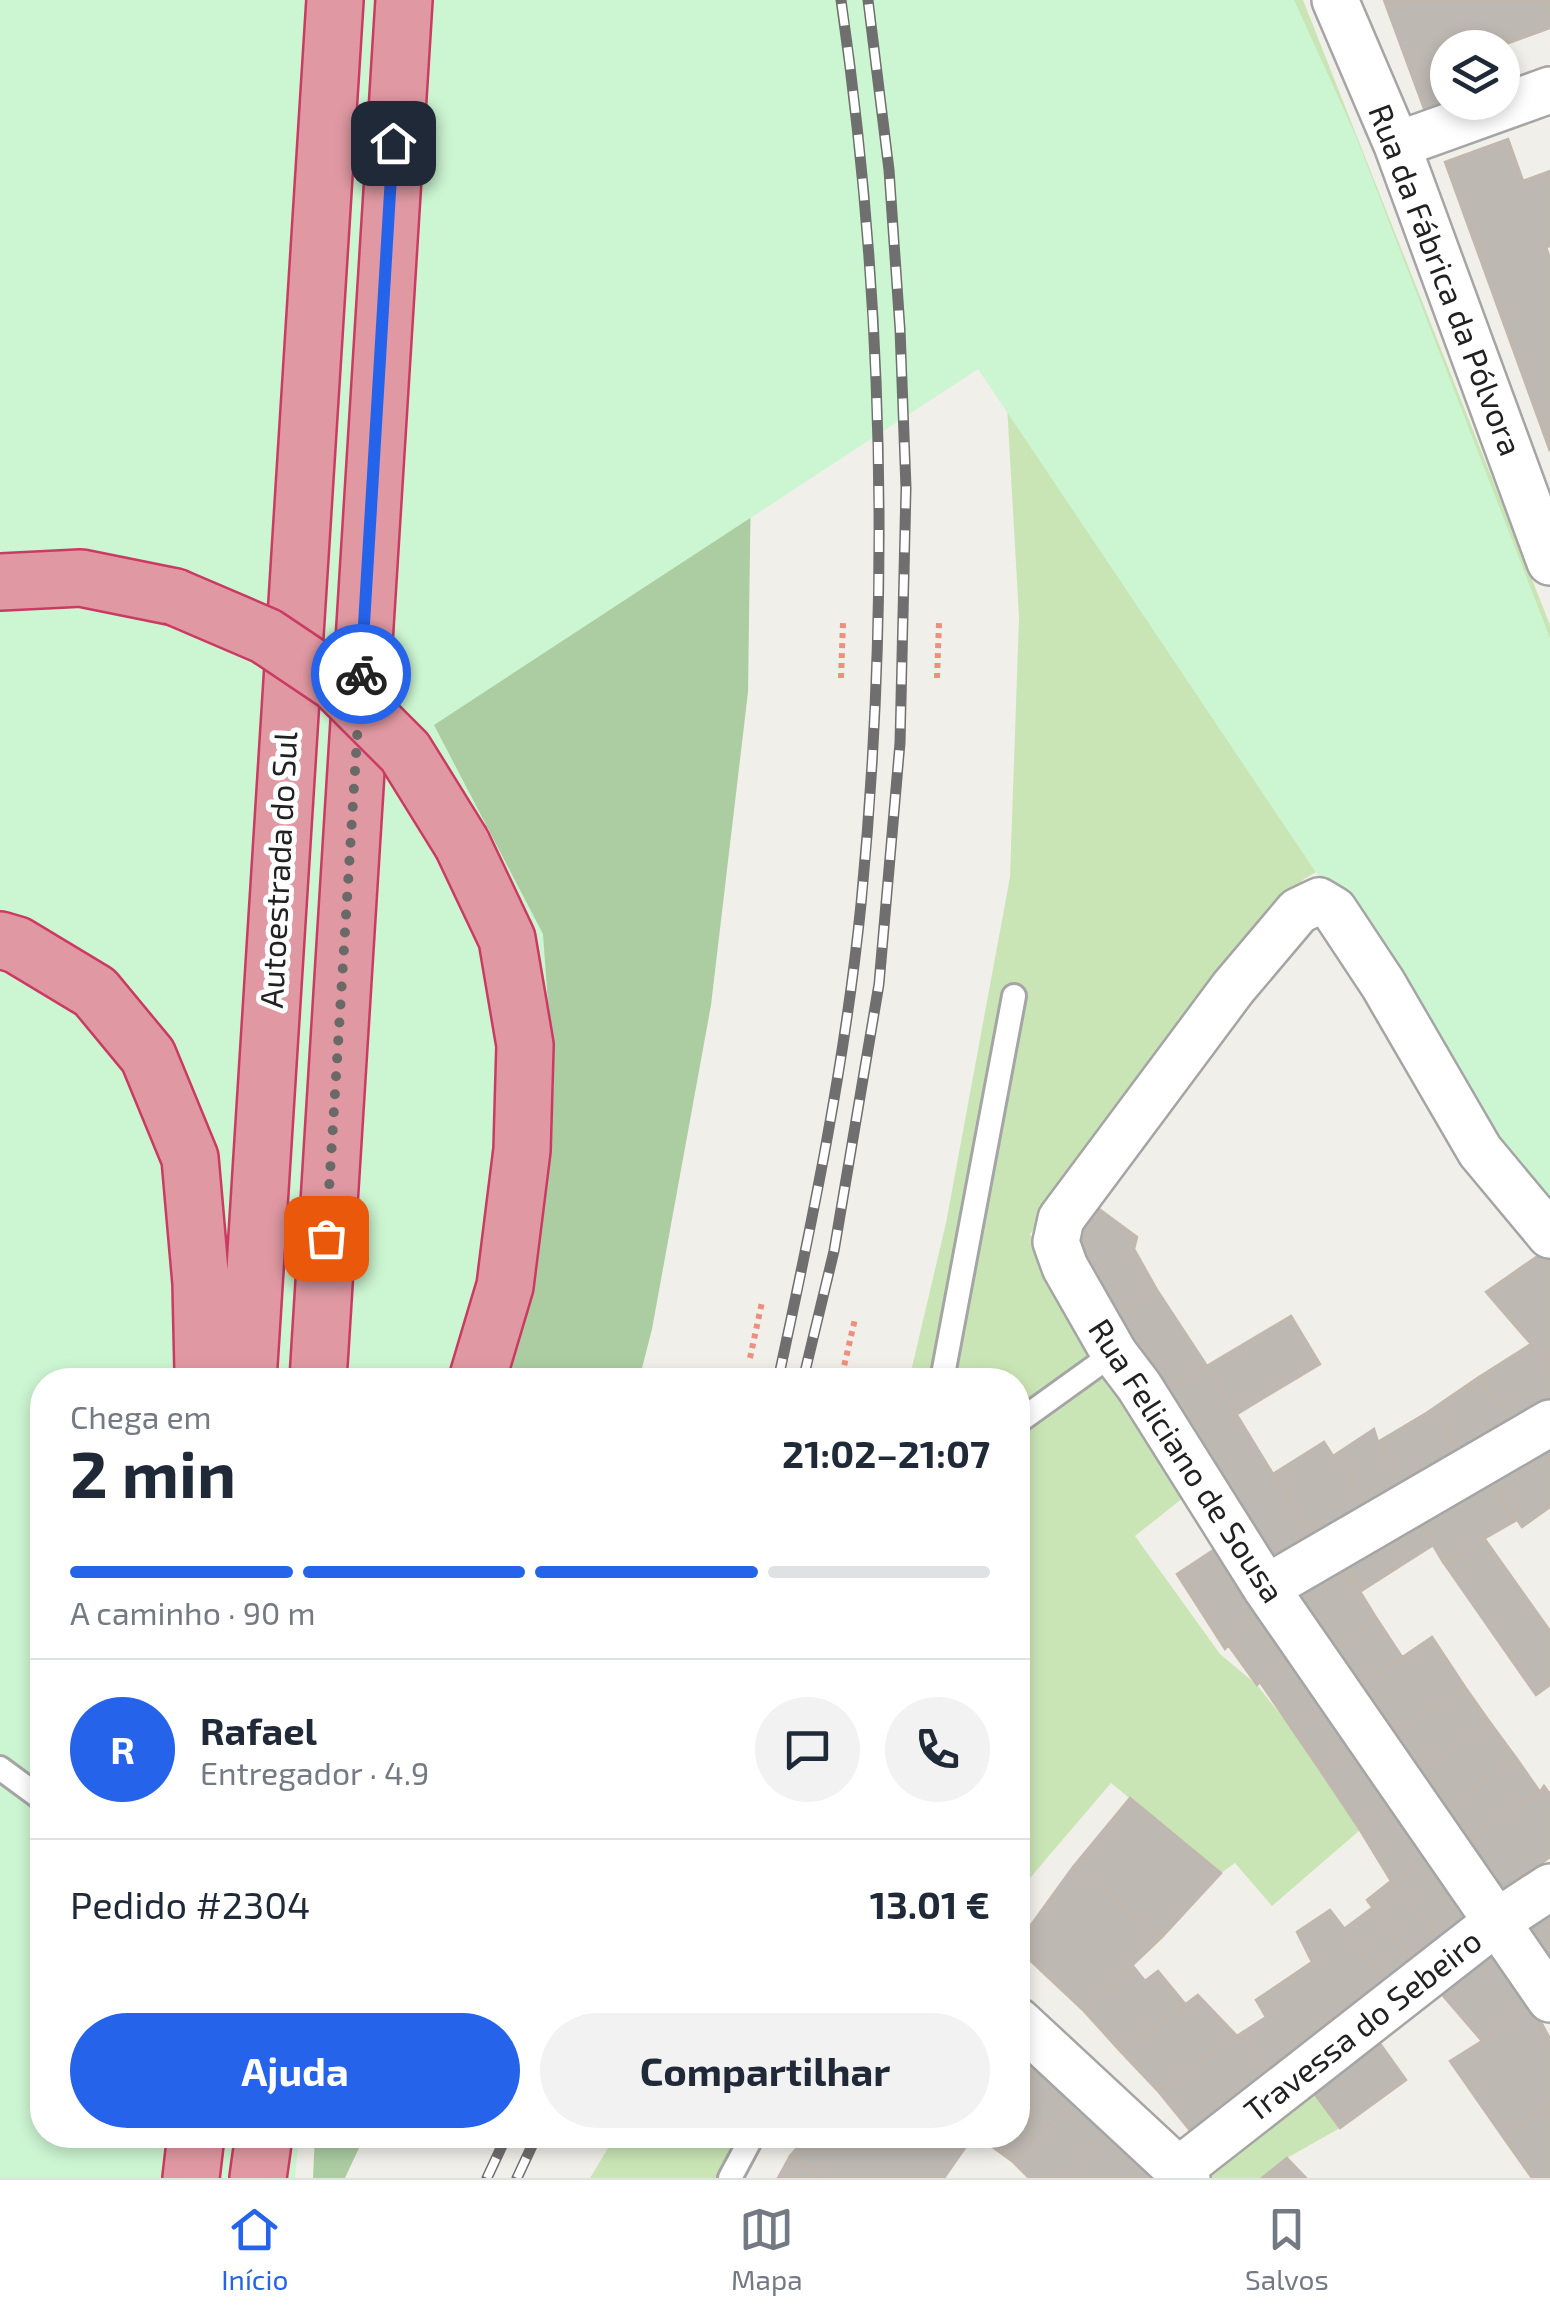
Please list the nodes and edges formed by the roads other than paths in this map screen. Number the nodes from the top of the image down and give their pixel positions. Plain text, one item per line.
1 (335, 0) edge
2 (404, 0) edge
3 (1335, 0) edge
4 (1345, 0) edge
5 (1550, 90) edge
6 (1396, 145) junction
7 (1550, 562) edge
8 (0, 582) edge
9 (0, 940) edge
10 (1014, 996) dead end
11 (1550, 1234) edge
12 (1114, 1354) junction
13 (203, 1368) edge
14 (249, 1368) edge
15 (319, 1368) edge
16 (480, 1368) edge
17 (944, 1368) edge
18 (1030, 1414) edge
19 (1550, 1423) edge
20 (1266, 1588) junction
21 (0, 1768) edge
22 (30, 1790) edge
23 (1550, 1887) edge
24 (1495, 1923) junction
25 (1550, 1999) edge
26 (1030, 2031) edge
27 (194, 2148) edge
28 (262, 2148) edge
29 (746, 2148) edge
30 (1183, 2173) edge
31 (191, 2178) edge
32 (258, 2178) edge
33 (730, 2178) edge

1 - 14 highway, Autoestrada do Sul
2 - 15 highway
3 - 6 street, Rua da Fábrica da Pólvora
4 - 6 lane
5 - 6 street
6 - 7 street, Rua da Fábrica da Pólvora
8 - 16 highway, bridge
9 - 13 highway
10 - 17 lane
11 - 12 street, Rua Feliciano de Sousa
12 - 18 lane
12 - 20 street, Rua Feliciano de Sousa
19 - 20 street
20 - 24 street, Rua Feliciano de Sousa
21 - 22 lane
23 - 24 street, Travessa do Sebeiro
24 - 25 street, Rua Feliciano de Sousa
24 - 30 street, Travessa do Sebeiro
26 - 30 street
27 - 31 highway
28 - 32 highway
29 - 33 lane

